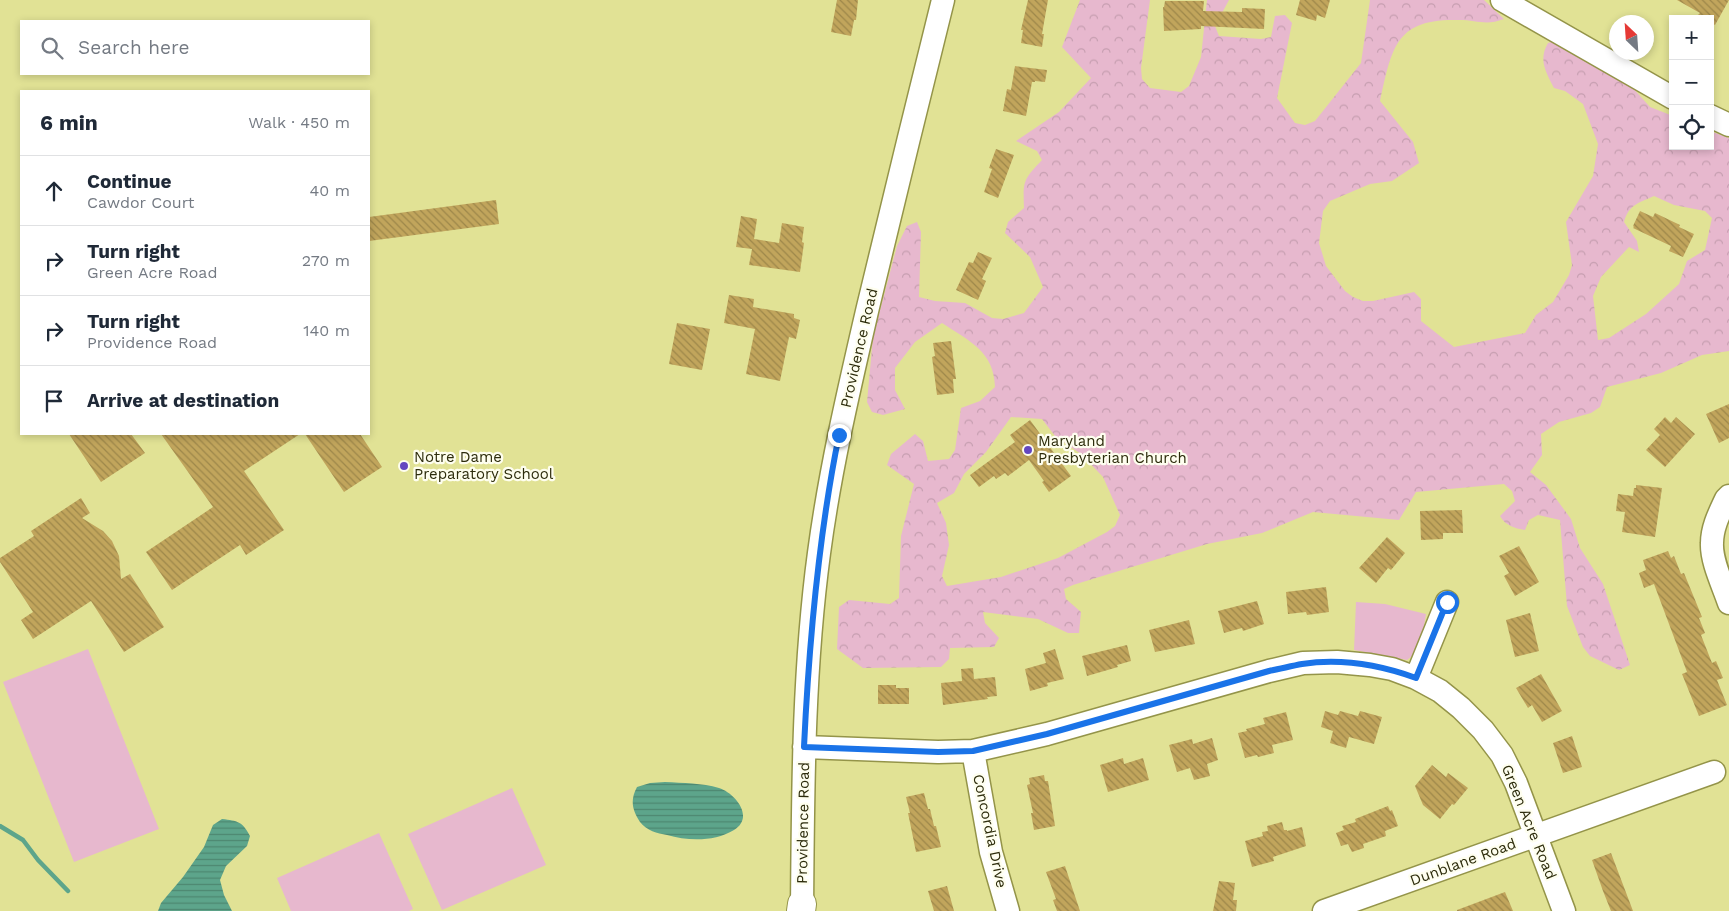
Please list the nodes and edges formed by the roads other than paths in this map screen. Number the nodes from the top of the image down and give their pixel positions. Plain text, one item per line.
1 (944, 0) edge
2 (1502, 0) edge
3 (1669, 96) edge
4 (1714, 118) edge
5 (1729, 125) edge
6 (1729, 496) edge
7 (1447, 602) dead end
8 (1729, 603) edge
9 (1416, 678) junction
10 (804, 747) junction
11 (973, 751) junction
12 (1714, 772) dead end
13 (1536, 835) junction
14 (802, 909) edge
15 (1008, 911) edge
16 (1324, 911) edge
17 (1564, 911) edge

1 - 10 street, Providence Road
2 - 3 street
4 - 5 street
6 - 8 street
7 - 9 street
9 - 11 street, Green Acre Road
9 - 13 street, Green Acre Road
10 - 11 street, Green Acre Road
10 - 14 street, Providence Road
11 - 15 street, Concordia Drive
12 - 13 street, Dunblane Road
13 - 16 street, Dunblane Road
13 - 17 street, Green Acre Road

